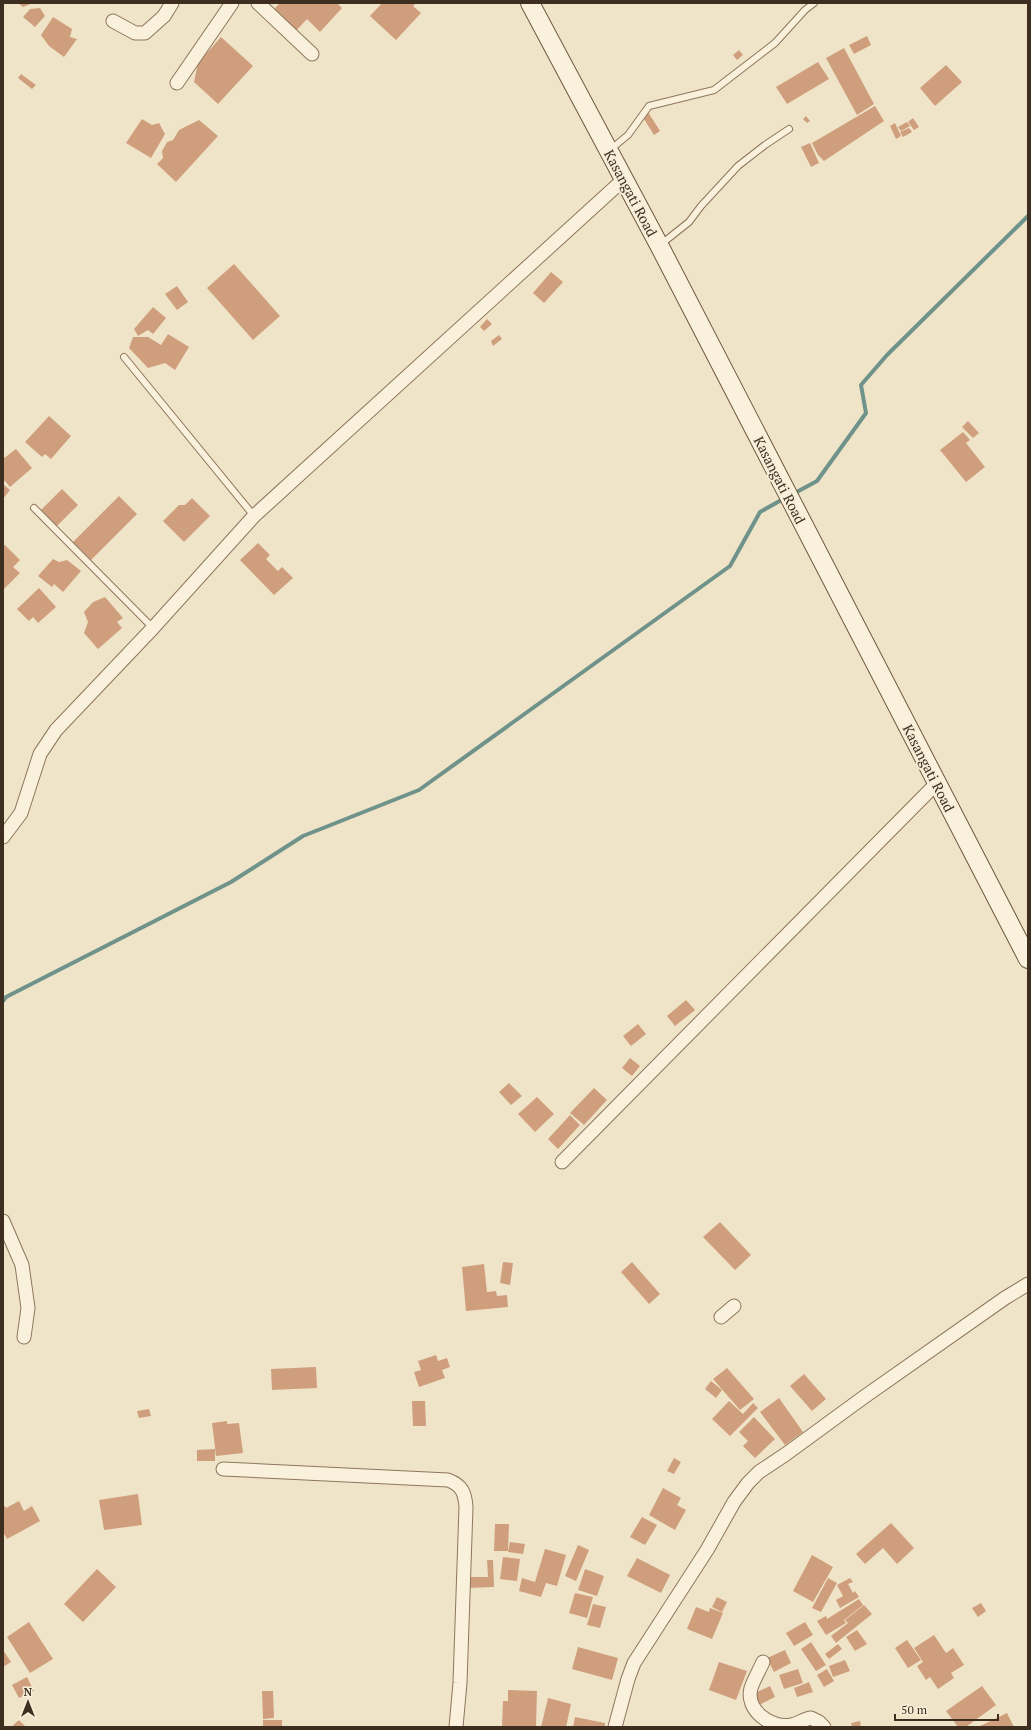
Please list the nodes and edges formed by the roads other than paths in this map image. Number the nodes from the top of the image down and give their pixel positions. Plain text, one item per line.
1 (172, 3) edge
2 (232, 3) edge
3 (258, 3) edge
4 (530, 3) edge
5 (814, 3) edge
6 (113, 21) dead end
7 (312, 54) dead end
8 (177, 84) dead end
9 (789, 129) dead end
10 (608, 151) junction
11 (623, 180) junction
12 (659, 246) junction
13 (124, 357) dead end
14 (34, 508) dead end
15 (254, 516) junction
16 (153, 628) junction
17 (937, 783) junction
18 (3, 837) edge
19 (1028, 958) edge
20 (562, 1162) dead end
21 (3, 1221) edge
22 (1028, 1284) edge
23 (734, 1306) dead end
24 (721, 1317) dead end
25 (24, 1337) dead end
26 (224, 1469) dead end
27 (763, 1662) dead end
28 (456, 1727) edge
29 (615, 1727) edge
30 (824, 1727) edge

1 - 6 street
2 - 8 street
3 - 7 street
4 - 10 street, Kasangati Road
5 - 10 lane
9 - 12 lane
10 - 11 street, Kasangati Road
11 - 12 street, Kasangati Road
11 - 15 street
12 - 17 street, Kasangati Road
13 - 15 lane
14 - 16 lane
15 - 16 street
16 - 18 street
17 - 19 street, Kasangati Road
17 - 20 street
21 - 25 street
22 - 29 street
23 - 24 street
26 - 28 street
27 - 30 street

